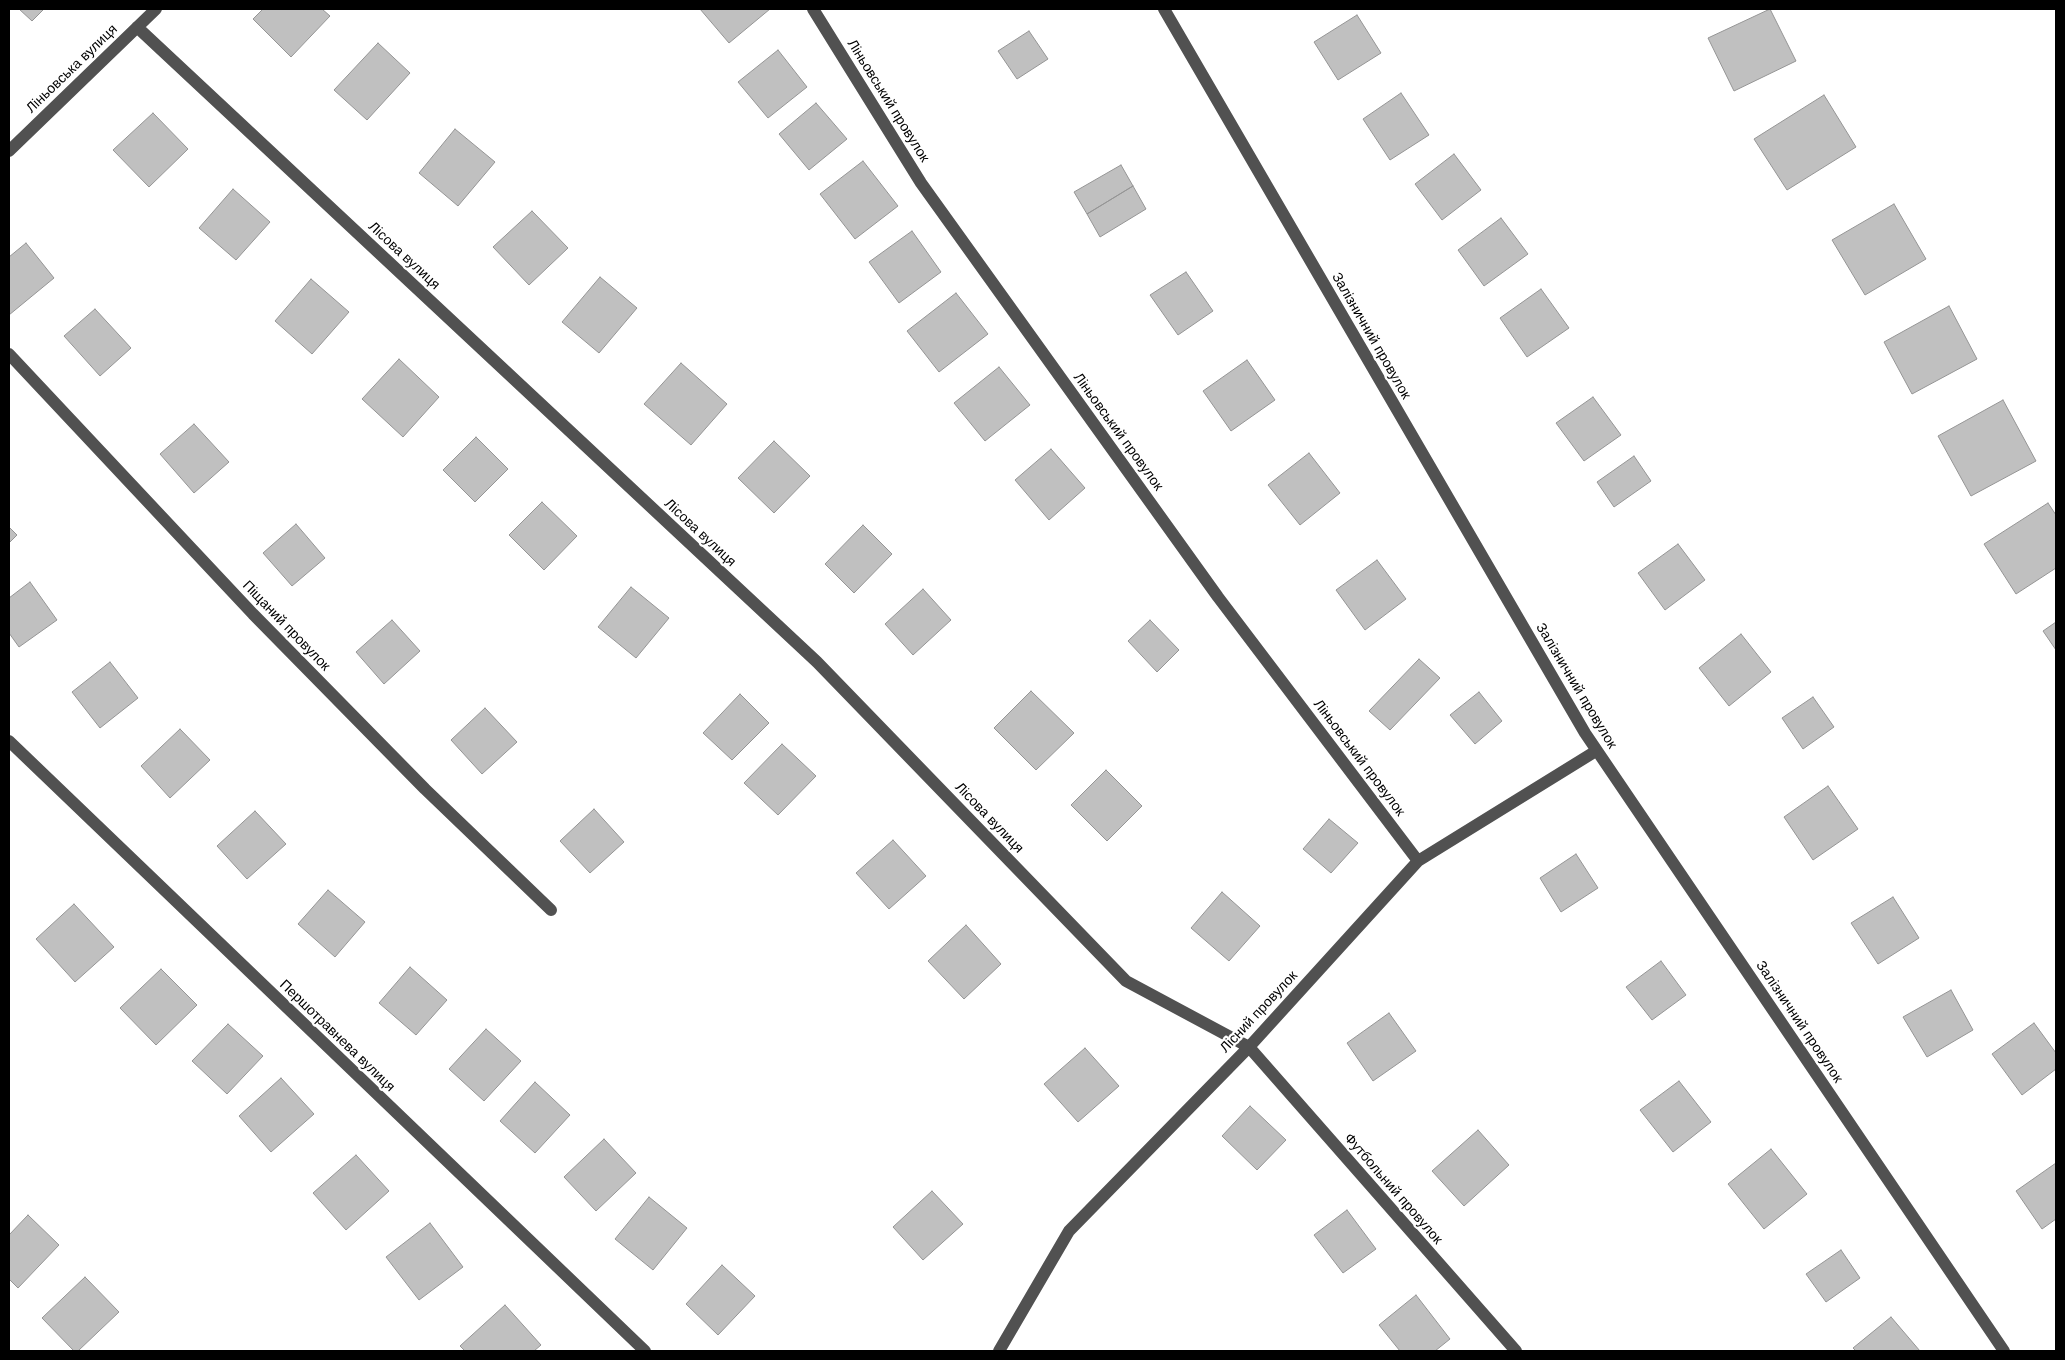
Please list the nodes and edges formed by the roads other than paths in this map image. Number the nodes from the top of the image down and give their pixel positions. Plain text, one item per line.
1 (156, 9) edge
2 (813, 9) edge
3 (1164, 9) edge
4 (137, 27) junction
5 (9, 151) edge
6 (9, 354) edge
7 (9, 741) edge
8 (1596, 751) junction
9 (1418, 861) junction
10 (551, 910) dead end
11 (1248, 1047) junction
12 (645, 1351) edge
13 (999, 1351) edge
14 (1516, 1351) edge
15 (2004, 1351) edge

1 - 4 street, Ліньовська вулиця
2 - 9 street, Ліньовський провулок
3 - 8 street, Залізничний провулок
4 - 5 street, Ліньовська вулиця
4 - 11 street, Лісова вулиця
6 - 10 street, Піщаний провулок
7 - 12 street, Першотравнева вулиця
8 - 9 street, Лісний провулок
8 - 15 street, Залізничний провулок
9 - 11 street, Лісний провулок
11 - 13 street, Лісний провулок
11 - 14 street, Футбольний провулок

